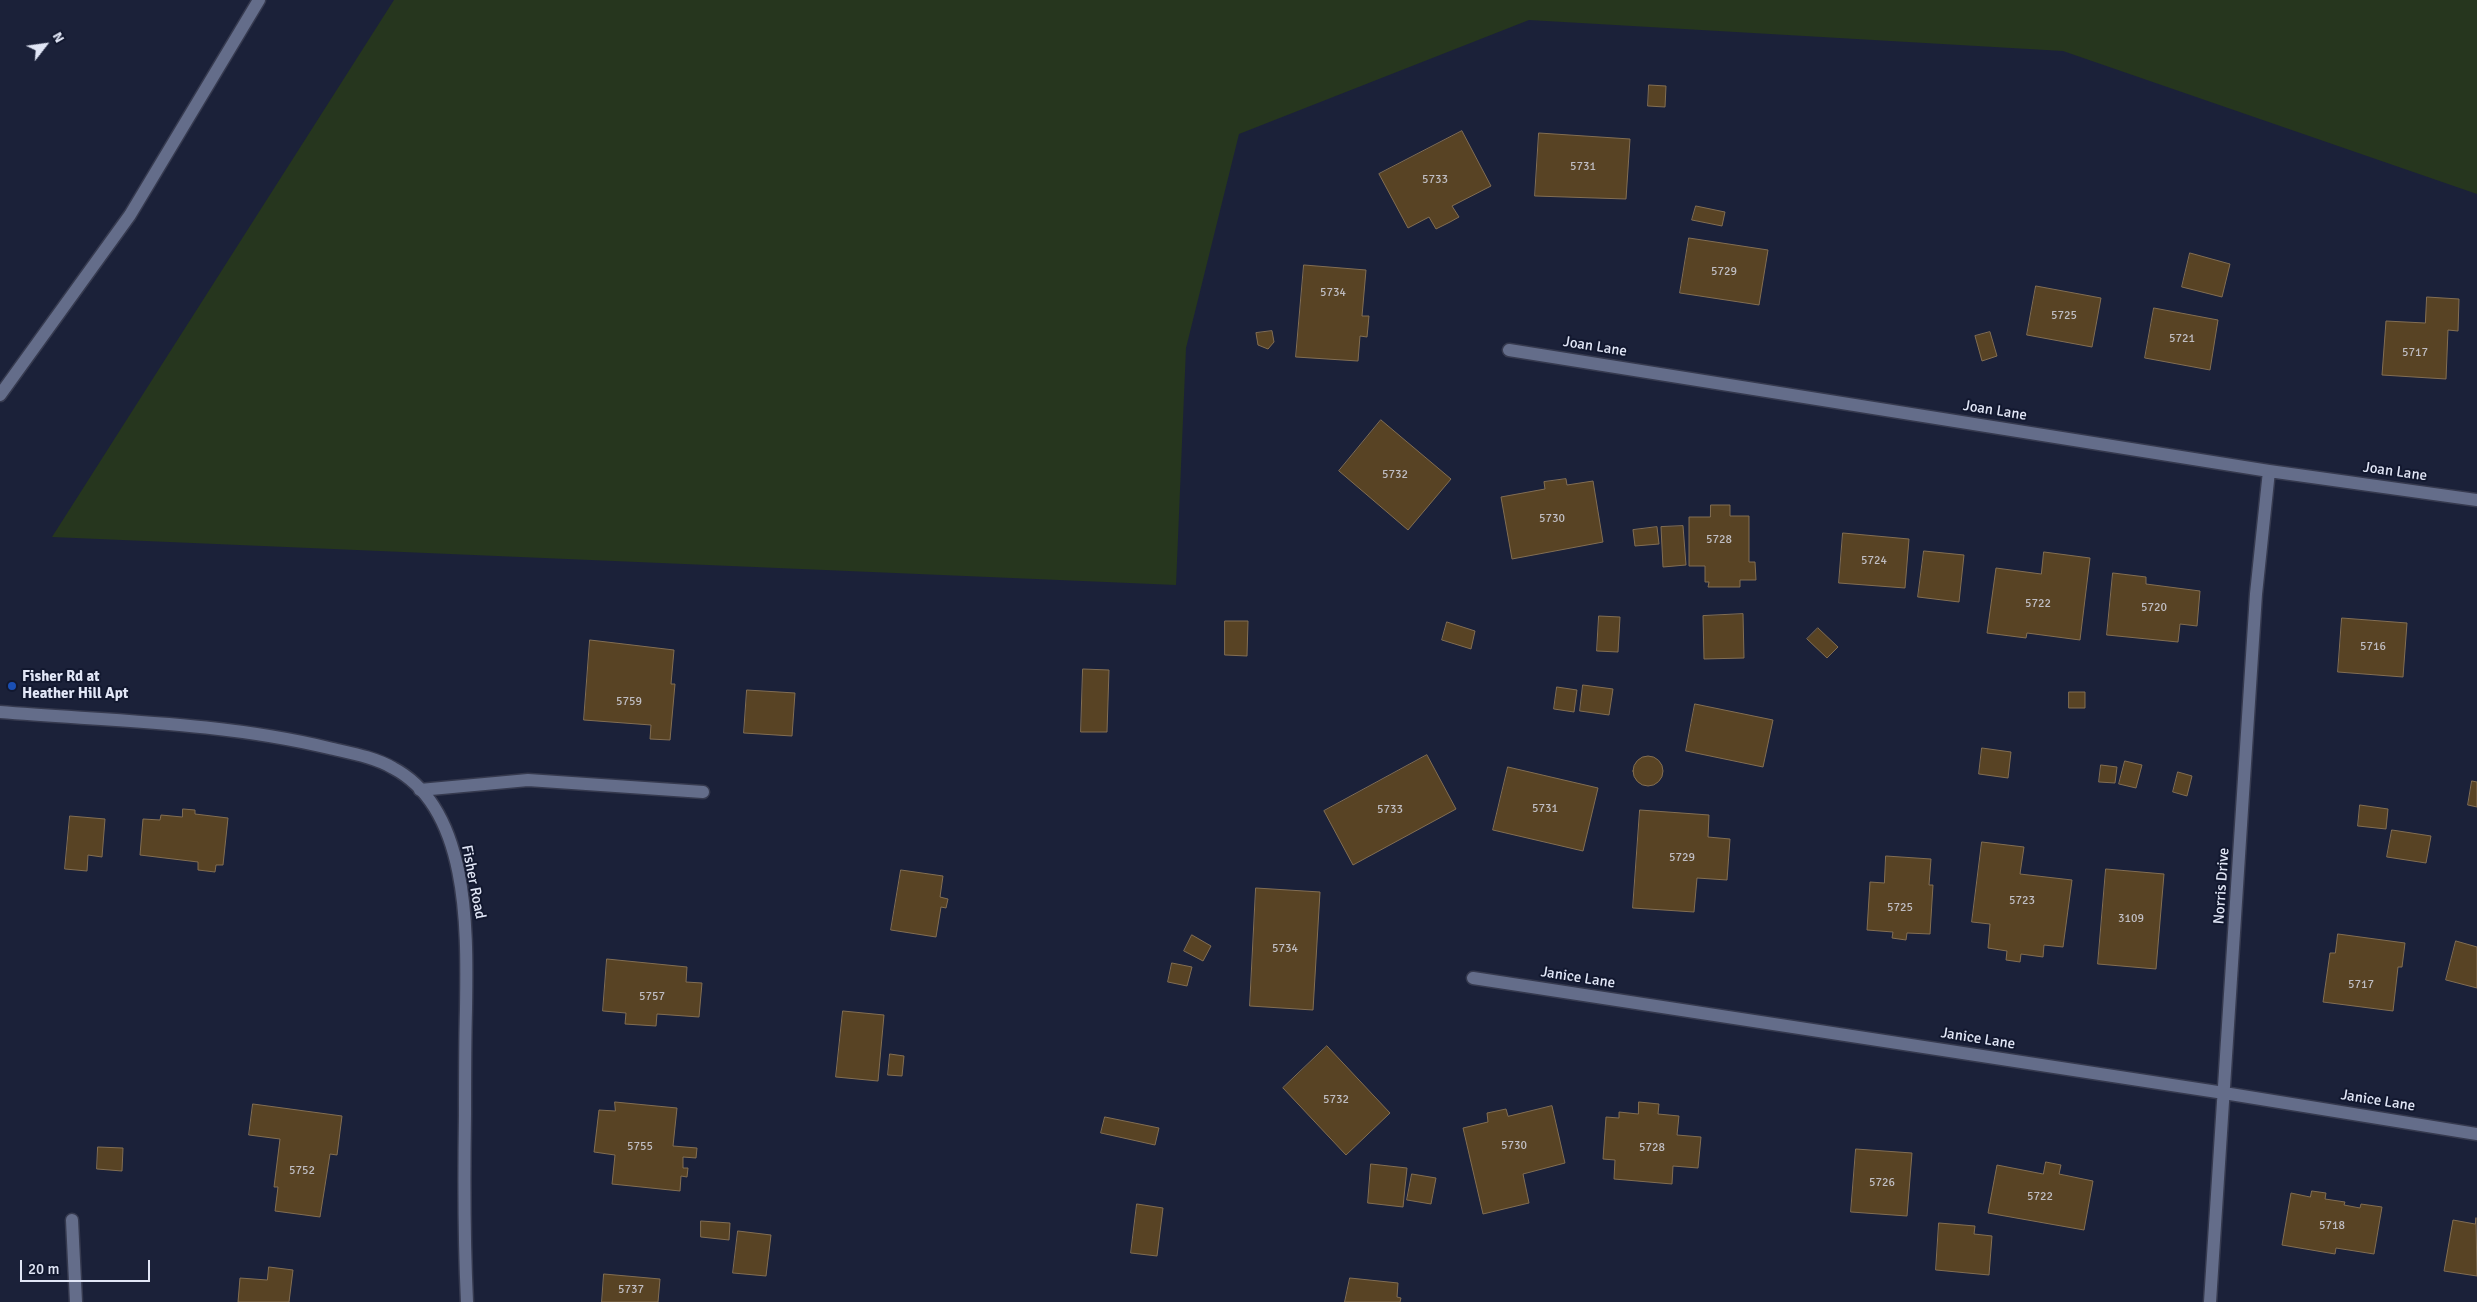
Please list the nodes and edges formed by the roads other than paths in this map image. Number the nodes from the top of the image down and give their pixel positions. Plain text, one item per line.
1 (259, 0) edge
2 (1509, 350) dead end
3 (0, 395) edge
4 (2269, 471) junction
5 (2477, 500) edge
6 (0, 712) edge
7 (420, 790) junction
8 (704, 792) dead end
9 (1474, 978) dead end
10 (2224, 1093) junction
11 (2477, 1134) edge
12 (72, 1220) dead end
13 (76, 1302) edge
14 (467, 1302) edge
15 (2210, 1302) edge

1 - 3 street
2 - 4 street, Joan Lane
4 - 5 street, Joan Lane
4 - 10 street, Norris Drive
6 - 7 street, Fisher Road
7 - 8 street
7 - 14 street, Fisher Road
9 - 10 street, Janice Lane
10 - 11 street, Janice Lane
10 - 15 street, Norris Drive
12 - 13 street

